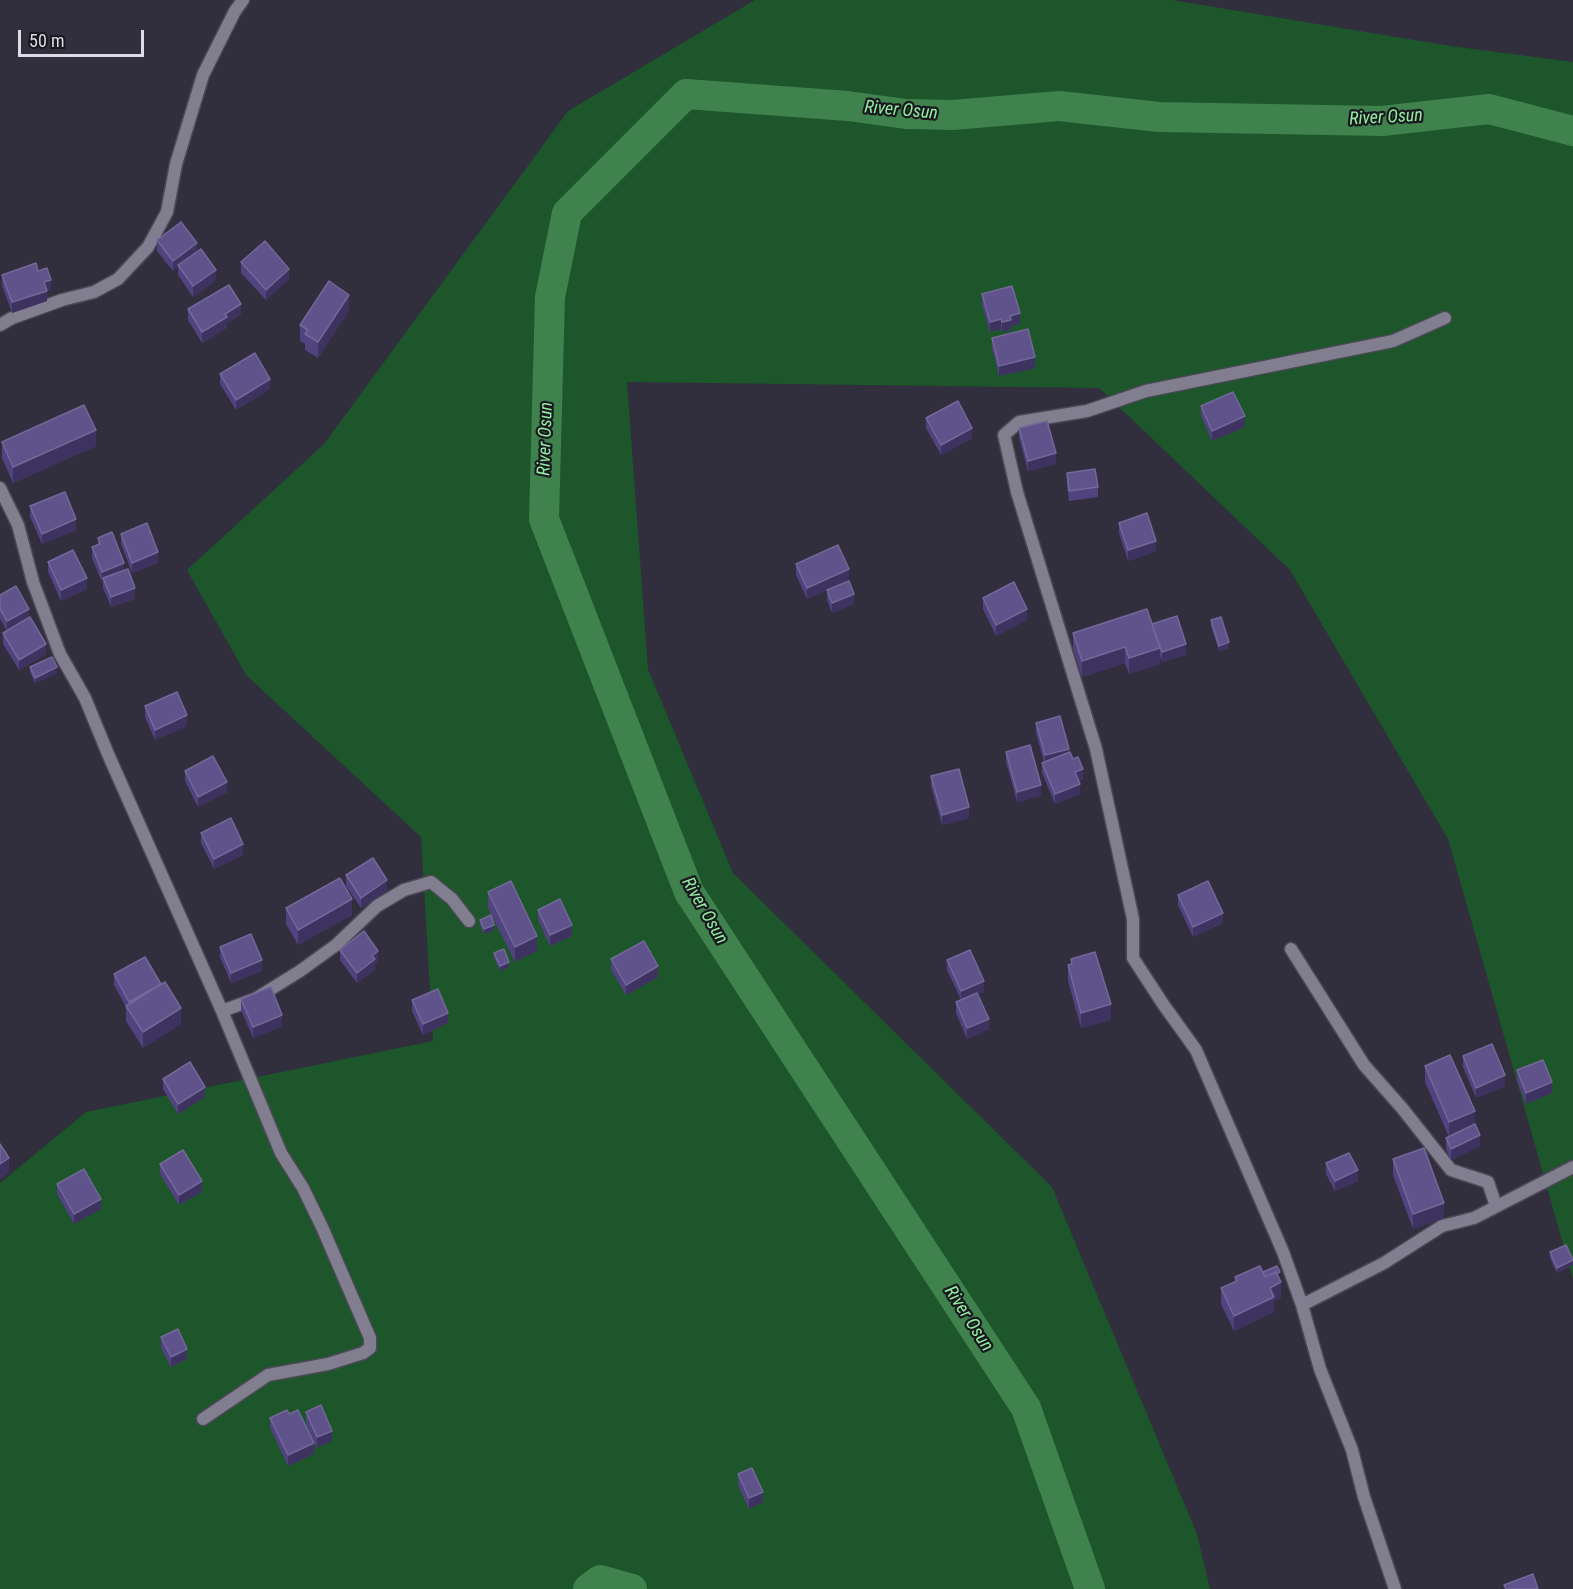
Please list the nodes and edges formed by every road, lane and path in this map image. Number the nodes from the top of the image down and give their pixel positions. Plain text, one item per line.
1 (243, 0) edge
2 (1445, 318) dead end
3 (0, 325) edge
4 (0, 488) edge
5 (469, 921) dead end
6 (1291, 949) dead end
7 (222, 1011) junction
8 (1573, 1167) edge
9 (1496, 1206) junction
10 (1302, 1305) junction
11 (203, 1419) dead end
12 (1395, 1589) edge

1 - 3 street
2 - 10 street
4 - 7 street
5 - 7 street
6 - 9 street
7 - 11 street
8 - 9 street
9 - 10 street
10 - 12 street

